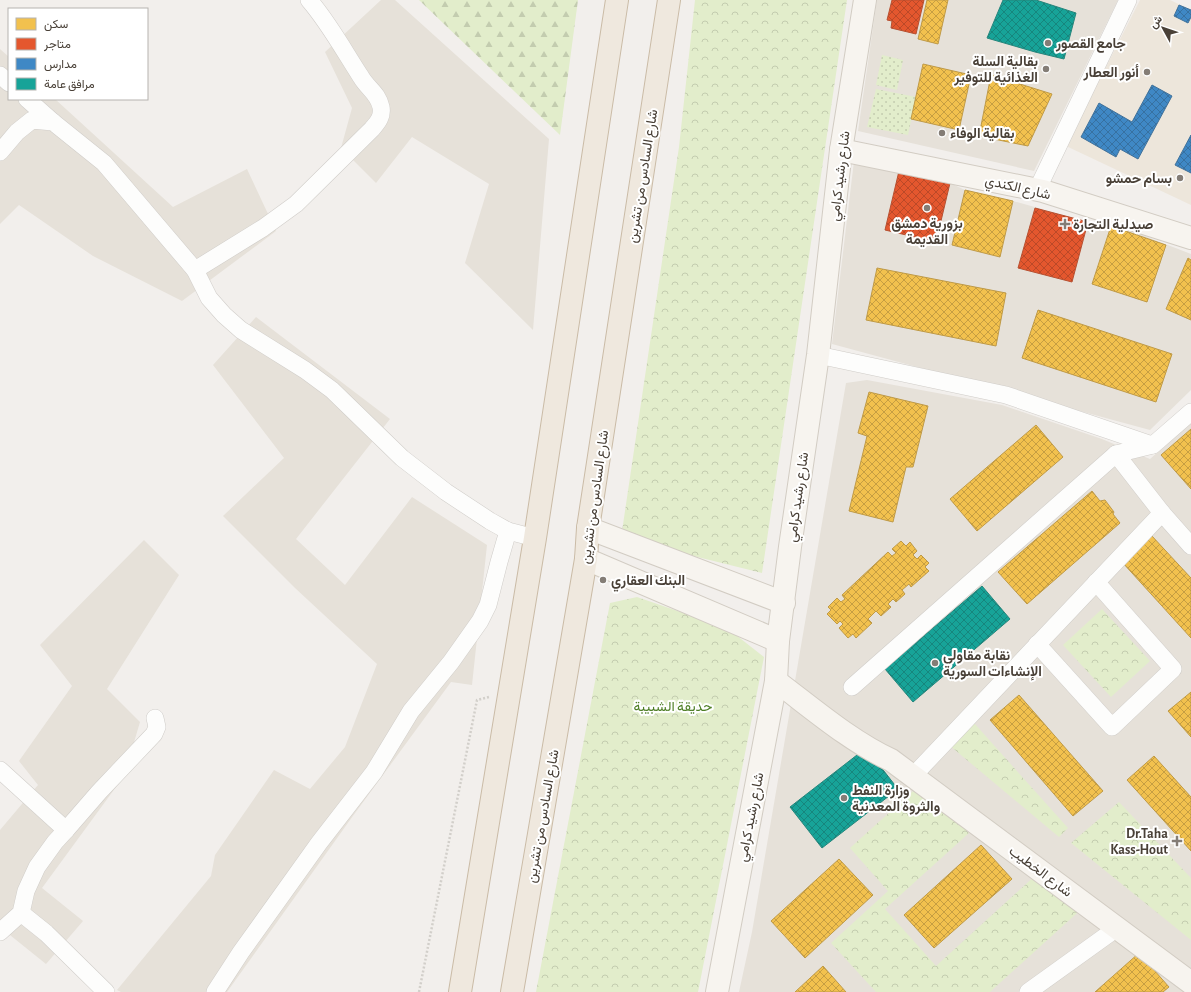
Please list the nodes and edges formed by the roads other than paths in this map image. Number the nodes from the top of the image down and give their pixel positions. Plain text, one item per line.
1 (309, 0) edge
2 (617, 0) edge
3 (669, 0) edge
4 (865, 0) edge
5 (1128, 0) edge
6 (0, 76) edge
7 (8, 82) edge
8 (28, 100) edge
9 (53, 122) junction
10 (841, 150) junction
11 (0, 152) edge
12 (1037, 190) junction
13 (1191, 238) edge
14 (195, 270) junction
15 (818, 355) junction
16 (1191, 412) edge
17 (1153, 445) junction
18 (1116, 454) junction
19 (1162, 513) junction
20 (588, 528) junction
21 (508, 531) junction
22 (535, 538) junction
23 (1191, 546) edge
24 (586, 559) junction
25 (1096, 582) junction
26 (784, 603) junction
27 (778, 641) junction
28 (1037, 644) junction
29 (776, 675) junction
30 (852, 687) dead end
31 (155, 718) dead end
32 (0, 770) edge
33 (913, 776) junction
34 (66, 830) junction
35 (21, 913) junction
36 (1117, 928) junction
37 (0, 932) edge
38 (1191, 983) edge
39 (106, 992) edge
40 (215, 992) edge
41 (460, 992) edge
42 (512, 992) edge
43 (717, 992) edge
44 (1028, 992) edge

1 - 14 street
2 - 22 highway
3 - 20 highway, شارع السادس من تشرين
4 - 10 main road, شارع رشيد كرامي
5 - 12 street
6 - 7 street
8 - 9 street
9 - 11 street
9 - 14 street
10 - 12 main road, شارع الكندي
10 - 15 main road, شارع رشيد كرامي
12 - 13 main road, شارع الكندي
14 - 21 street
15 - 17 street
15 - 26 main road, شارع رشيد كرامي
16 - 17 street
17 - 18 street
18 - 19 street
18 - 30 street
19 - 23 street
19 - 25 street
20 - 24 highway, شارع السادس من تشرين
20 - 26 main road
21 - 22 street
21 - 40 street
22 - 41 highway
24 - 27 main road
24 - 42 highway, شارع السادس من تشرين
25 - 28 street
25 - 28 street
26 - 27 main road, شارع رشيد كرامي
27 - 29 main road, شارع رشيد كرامي
28 - 33 street
29 - 33 main road, شارع الخطيب
29 - 43 main road, شارع رشيد كرامي
31 - 34 street
32 - 34 street
33 - 36 main road, شارع الخطيب
34 - 35 street
35 - 37 street
35 - 39 street
36 - 38 main road, شارع الخطيب
36 - 44 street

